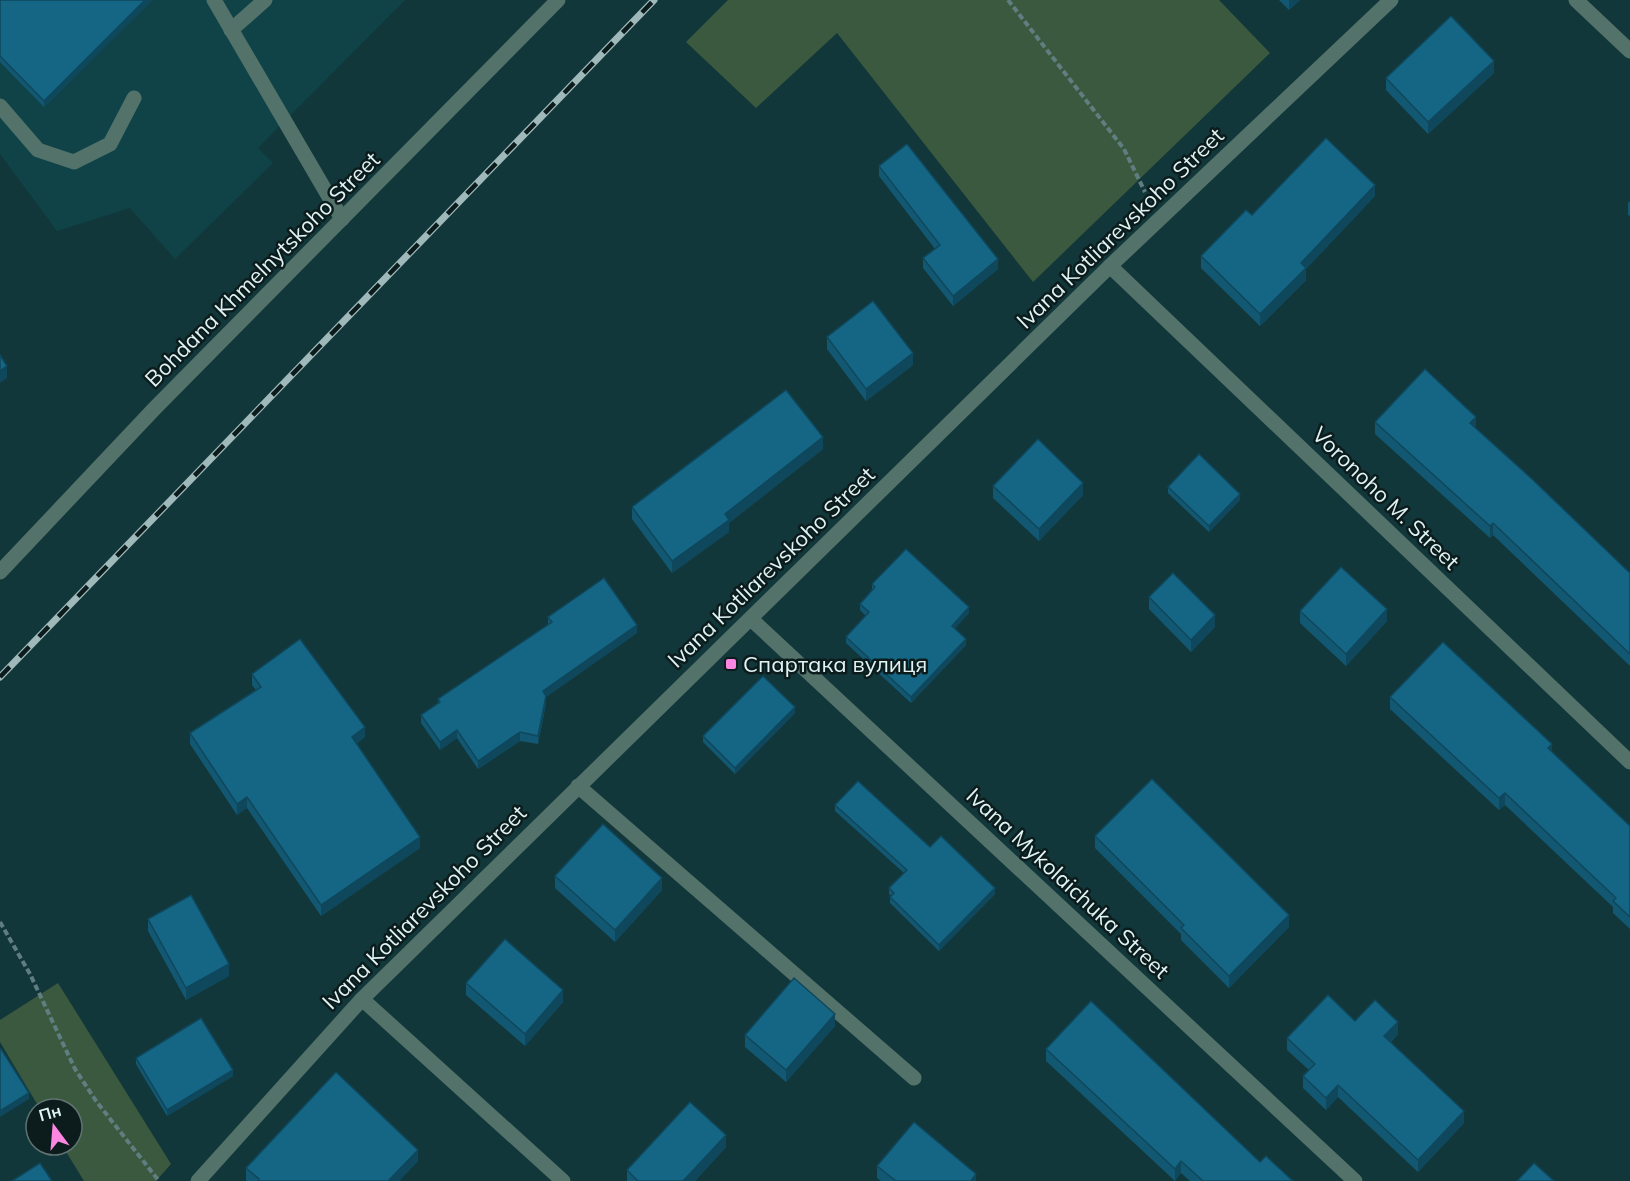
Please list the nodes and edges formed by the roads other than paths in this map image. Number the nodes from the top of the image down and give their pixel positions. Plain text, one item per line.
1 (214, 0) edge
2 (265, 0) edge
3 (558, 0) edge
4 (1391, 0) edge
5 (1576, 0) edge
6 (231, 30) junction
7 (1630, 51) edge
8 (134, 98) dead end
9 (0, 106) edge
10 (342, 219) junction
11 (1110, 266) junction
12 (0, 572) edge
13 (751, 619) junction
14 (1630, 762) edge
15 (578, 786) junction
16 (362, 999) junction
17 (914, 1078) dead end
18 (207, 1178) edge
19 (563, 1181) edge
20 (1354, 1181) edge

1 - 6 street
2 - 6 street
3 - 10 street, Bohdana Khmelnytskoho Street
4 - 11 street, Ivana Kotliarevskoho Street
5 - 7 street
6 - 10 street
8 - 9 street
10 - 12 street, Bohdana Khmelnytskoho Street
11 - 13 street, Ivana Kotliarevskoho Street
11 - 14 street, Voronoho M. Street
13 - 15 street, Ivana Kotliarevskoho Street
13 - 20 street, Ivana Mykolaichuka Street
15 - 16 street, Ivana Kotliarevskoho Street
15 - 17 street
16 - 18 street, Ivana Kotliarevskoho Street
16 - 19 street

